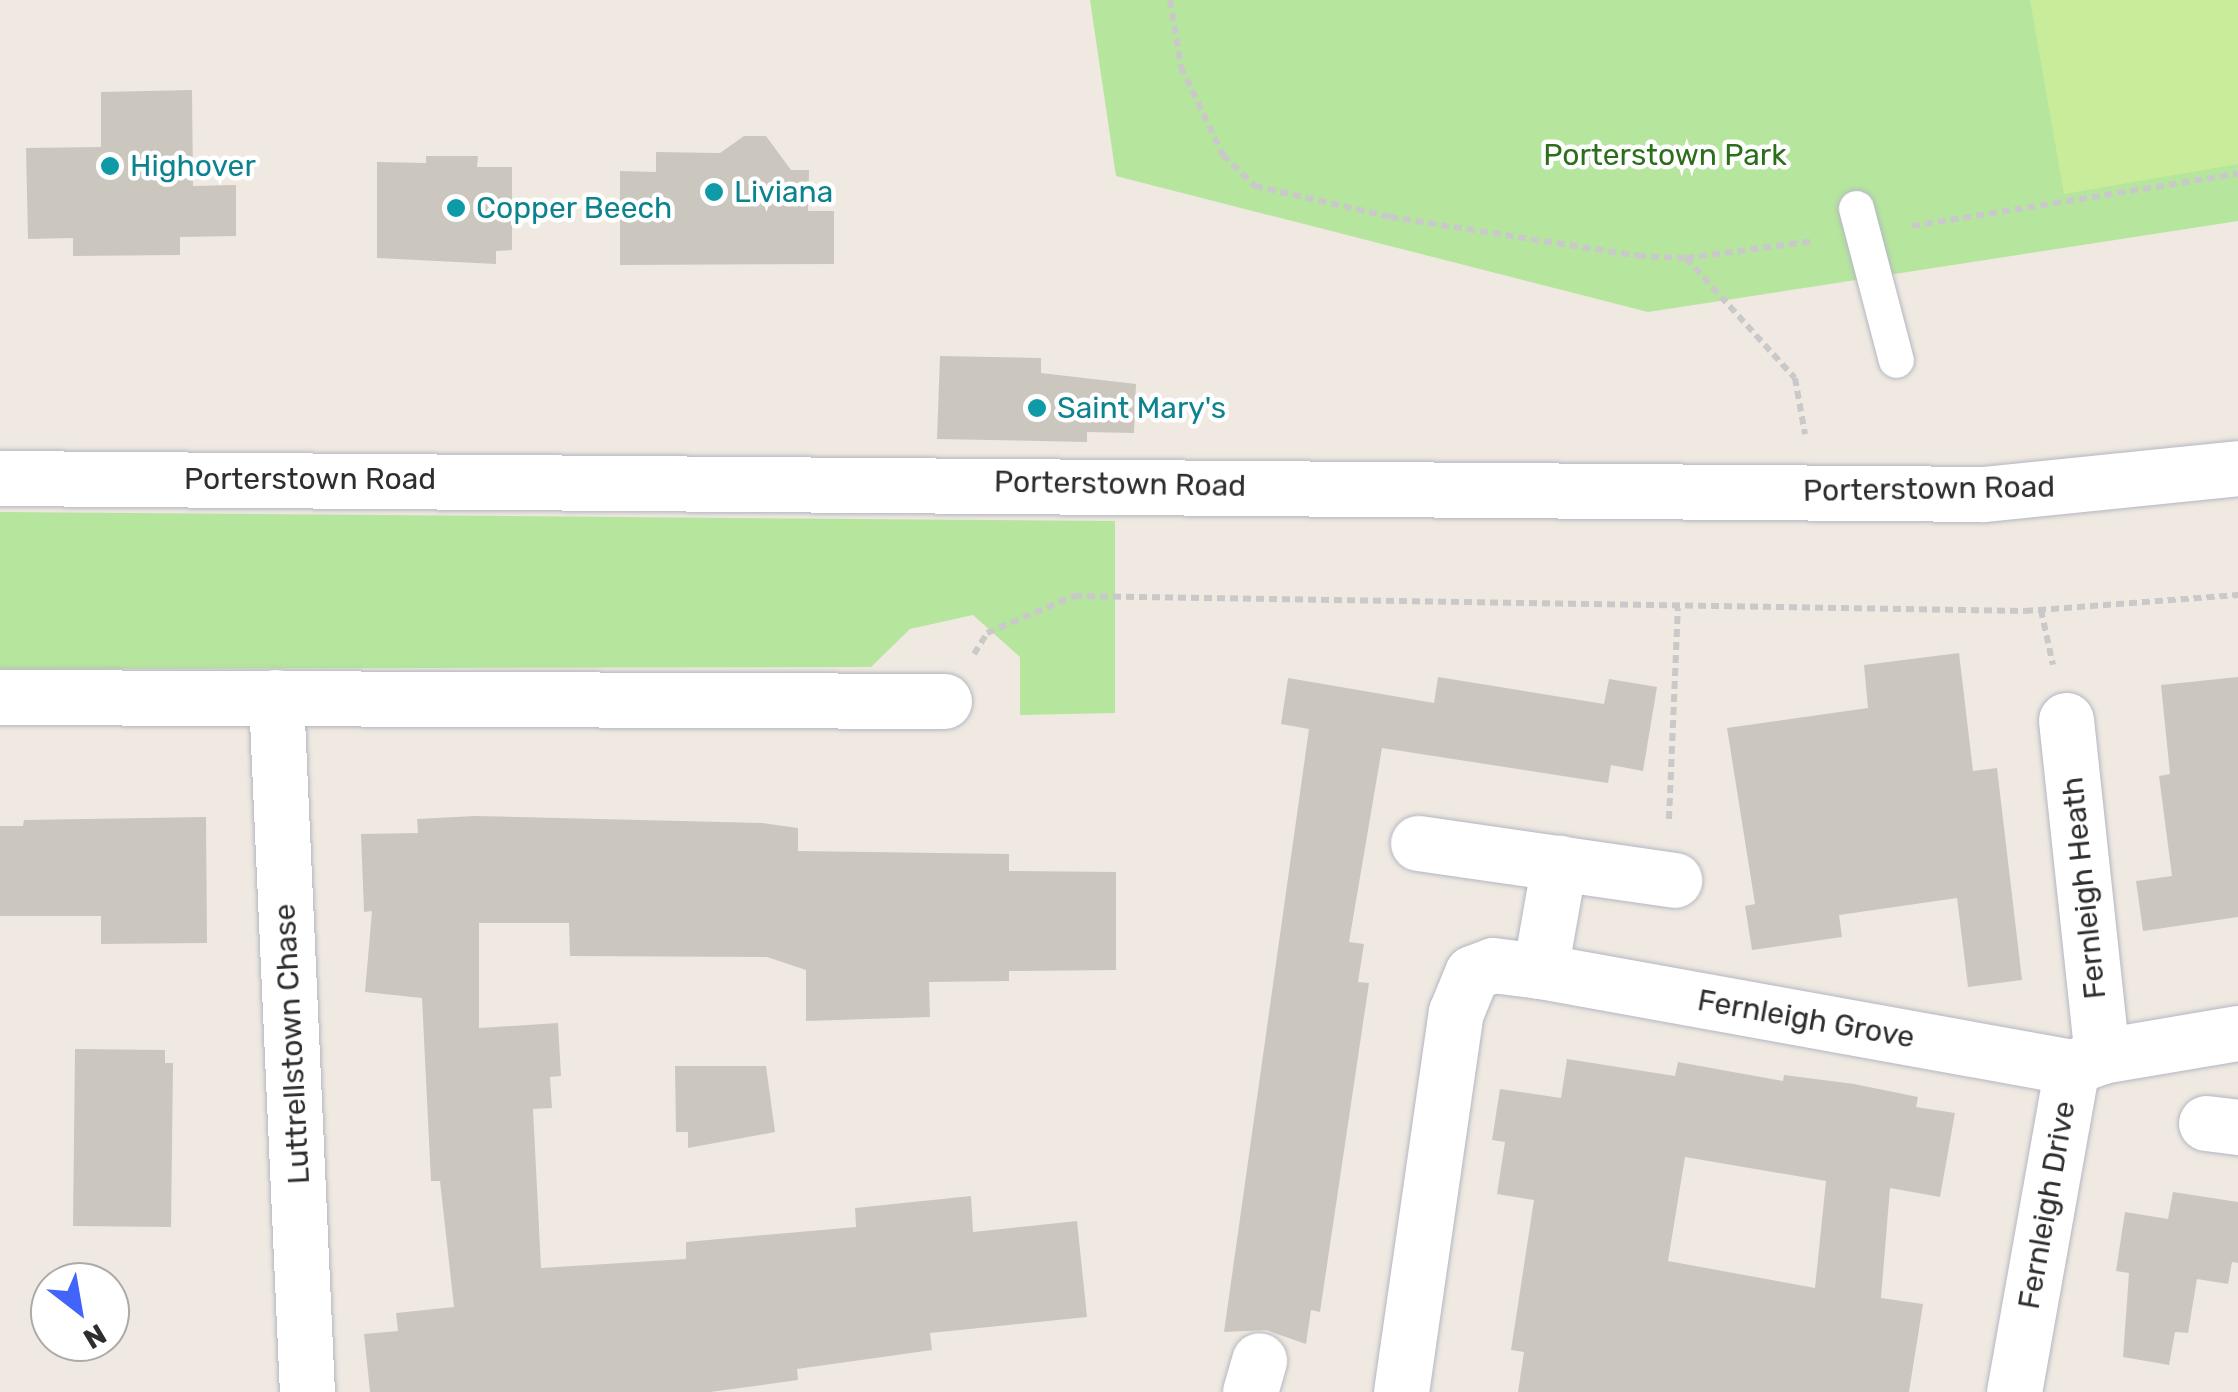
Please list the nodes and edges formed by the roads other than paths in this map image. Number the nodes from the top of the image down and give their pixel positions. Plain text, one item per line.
1 (1860, 221) road end
2 (1896, 360) dead end
3 (2238, 468) edge
4 (0, 478) edge
5 (276, 697) junction
6 (0, 698) edge
7 (944, 701) road end
8 (2066, 720) dead end
9 (1418, 843) dead end
10 (1558, 864) junction
11 (1674, 880) road end
12 (1540, 970) junction
13 (2238, 1034) edge
14 (2087, 1061) junction
15 (307, 1392) edge
16 (1401, 1392) edge
17 (2014, 1392) edge

1 - 2 lane
3 - 4 street, Porterstown Road
5 - 6 street
5 - 7 street
5 - 15 street, Luttrellstown Chase
8 - 14 street, Fernleigh Heath
9 - 10 street
10 - 11 street
10 - 12 street
12 - 14 street, Fernleigh Grove
12 - 16 street, Fernleigh Grove
13 - 14 street
14 - 17 street, Fernleigh Drive

